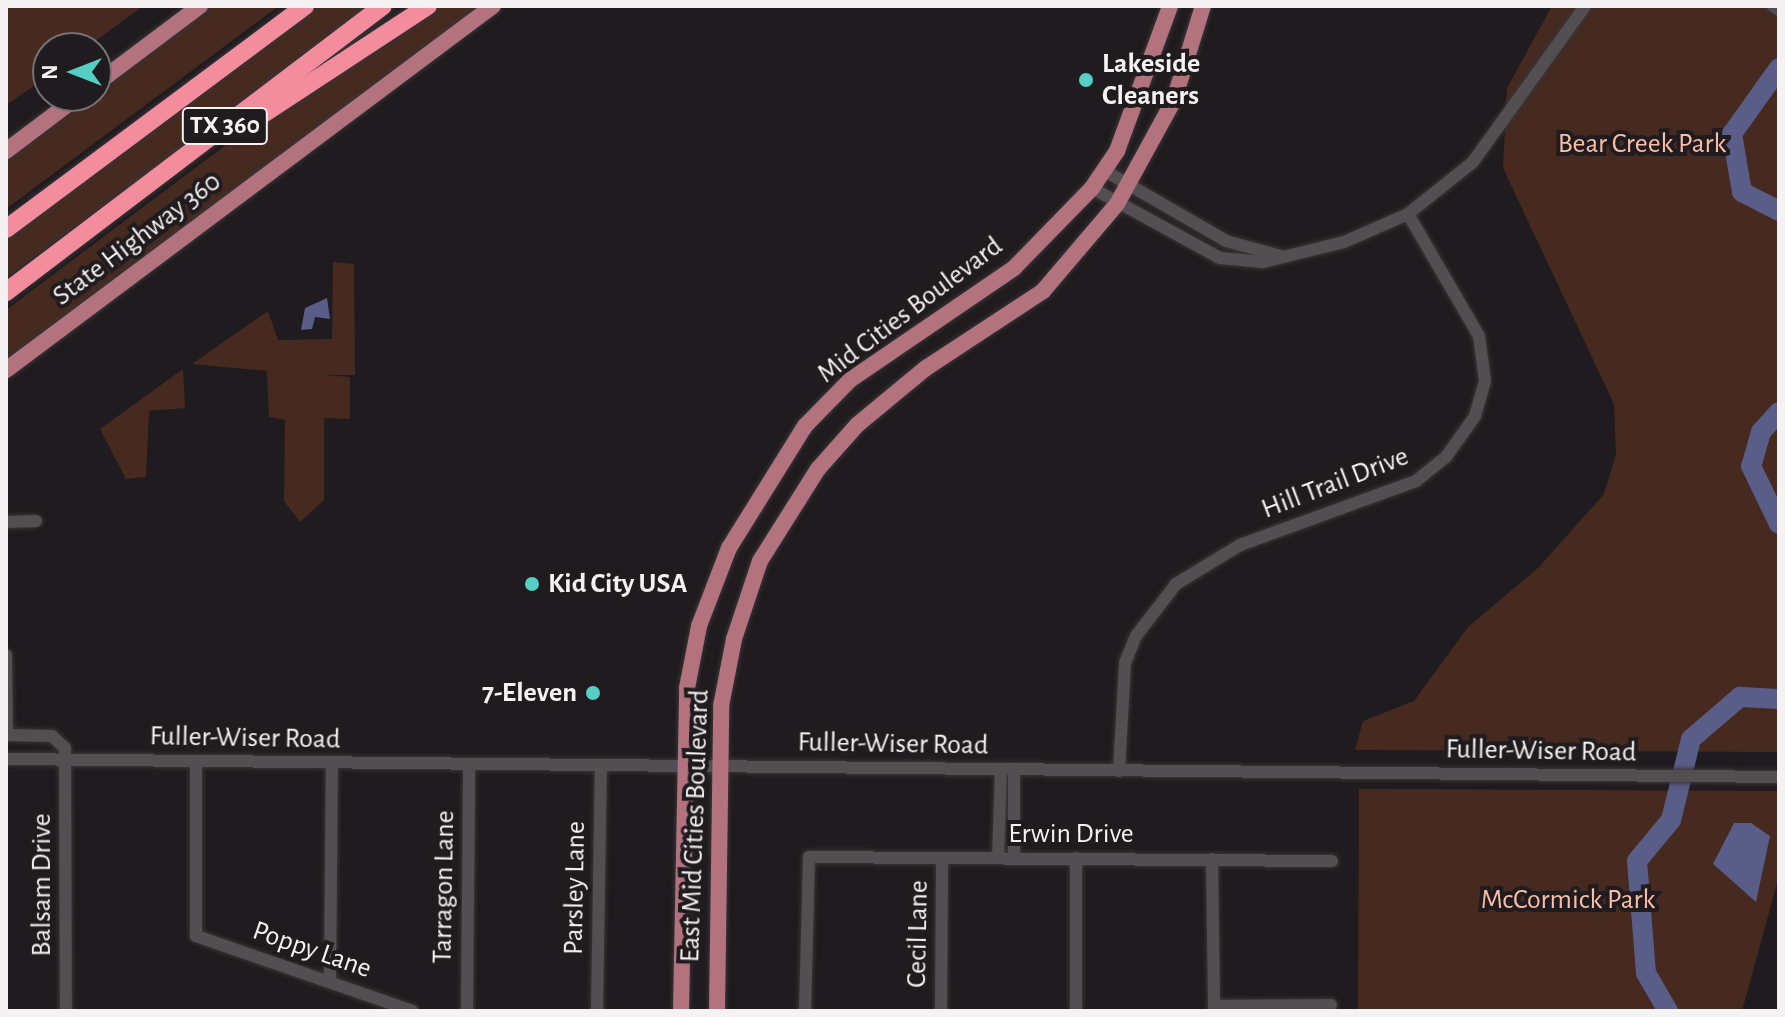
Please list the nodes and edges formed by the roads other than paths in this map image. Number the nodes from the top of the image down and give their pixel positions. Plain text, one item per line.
1 (200, 6) edge
2 (288, 6) edge
3 (305, 6) edge
4 (383, 6) edge
5 (428, 6) edge
6 (493, 6) edge
7 (1170, 6) edge
8 (1203, 6) edge
9 (1585, 6) edge
10 (112, 72) edge
11 (58, 112) edge
12 (6, 151) edge
13 (95, 162) junction
14 (1105, 171) junction
15 (1129, 187) junction
16 (1092, 188) junction
17 (1117, 204) junction
18 (1408, 214) junction
19 (6, 229) edge
20 (68, 246) junction
21 (1281, 256) junction
22 (6, 292) edge
23 (6, 370) edge
24 (36, 521) dead end
25 (6, 522) edge
26 (6, 655) edge
27 (6, 735) edge
28 (6, 759) edge
29 (66, 760) junction
30 (196, 761) junction
31 (332, 763) junction
32 (469, 764) junction
33 (601, 765) junction
34 (682, 766) junction
35 (718, 766) junction
36 (1007, 770) junction
37 (1119, 771) junction
38 (1779, 777) edge
39 (942, 858) junction
40 (998, 858) junction
41 (1014, 858) junction
42 (1076, 858) junction
43 (1212, 859) junction
44 (1332, 861) dead end
45 (330, 981) junction
46 (1331, 1005) dead end
47 (1214, 1009) edge
48 (66, 1011) edge
49 (412, 1011) edge
50 (467, 1011) edge
51 (597, 1011) edge
52 (681, 1011) edge
53 (717, 1011) edge
54 (805, 1011) edge
55 (941, 1011) edge
56 (1076, 1011) edge

1 - 10 main road
2 - 13 highway
3 - 13 highway, TX 360
4 - 20 highway, TX 360
5 - 20 highway
6 - 23 main road, State Highway 360
7 - 14 main road, Mid Cities Boulevard
8 - 15 main road, East Mid Cities Boulevard
9 - 18 street
11 - 12 main road
13 - 19 highway, TX 360
14 - 15 street
14 - 16 main road, Mid Cities Boulevard
15 - 17 main road, East Mid Cities Boulevard
15 - 21 street
16 - 17 street
16 - 34 main road, Mid Cities Boulevard
17 - 21 street
17 - 35 main road, East Mid Cities Boulevard
18 - 21 street
18 - 37 street, Hill Trail Drive
20 - 22 highway, TX 360
24 - 25 street
26 - 27 street
27 - 29 street
28 - 29 street, Fuller-Wiser Road
29 - 30 street, Fuller-Wiser Road
29 - 48 street, Balsam Drive
30 - 31 street, Fuller-Wiser Road
30 - 45 street, Poppy Lane
31 - 32 street, Fuller-Wiser Road
31 - 45 street
32 - 33 street, Fuller-Wiser Road
32 - 50 street, Tarragon Lane
33 - 34 street, Fuller-Wiser Road
33 - 51 street, Parsley Lane
34 - 35 street, Fuller-Wiser Road
34 - 52 main road, Mid Cities Boulevard
35 - 36 street, Fuller-Wiser Road
35 - 53 main road, East Mid Cities Boulevard
36 - 37 street, Fuller-Wiser Road
36 - 40 street
36 - 41 street
37 - 38 street, Fuller-Wiser Road
39 - 40 street, Erwin Drive
39 - 54 street, Erwin Drive
39 - 55 street, Cecil Lane
40 - 41 street, Erwin Drive
41 - 42 street, Erwin Drive
42 - 43 street, Erwin Drive
42 - 56 street
43 - 44 street, Erwin Drive
43 - 47 street
45 - 49 street, Poppy Lane
46 - 47 street

